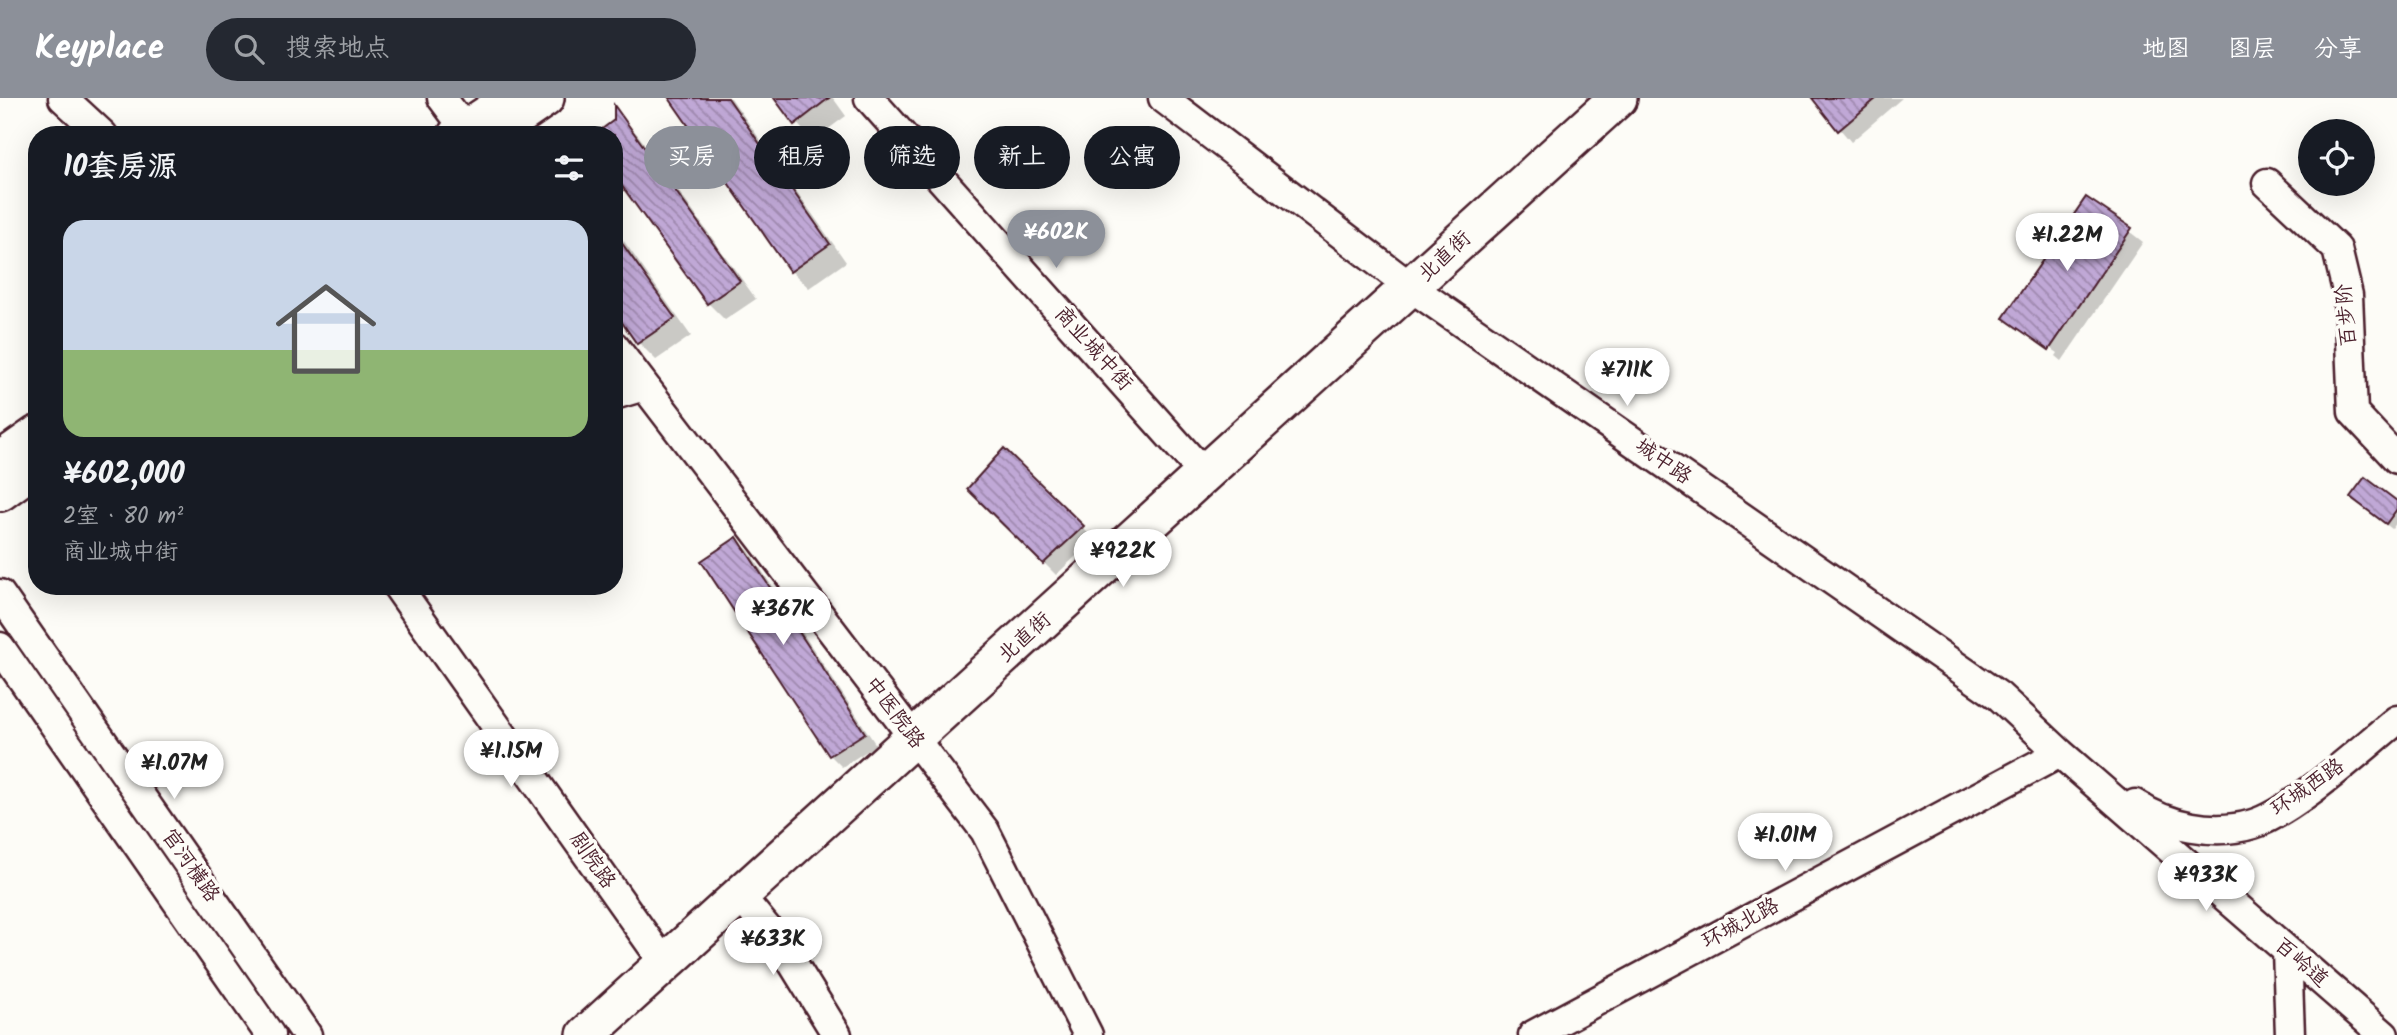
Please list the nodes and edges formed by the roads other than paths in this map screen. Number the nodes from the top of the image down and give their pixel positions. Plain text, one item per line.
1 (63, 98) edge
2 (442, 98) edge
3 (512, 98) edge
4 (545, 98) edge
5 (869, 98) edge
6 (1163, 98) edge
7 (1618, 98) edge
8 (93, 126) edge
9 (464, 126) edge
10 (478, 126) edge
11 (485, 126) edge
12 (2267, 183) dead end
13 (1412, 288) junction
14 (623, 358) edge
15 (644, 386) junction
16 (623, 392) edge
17 (28, 441) edge
18 (2397, 459) edge
19 (0, 461) edge
20 (28, 472) edge
21 (1205, 475) junction
22 (0, 492) edge
23 (0, 594) edge
24 (403, 595) edge
25 (0, 648) edge
26 (2397, 720) edge
27 (914, 739) junction
28 (2060, 753) junction
29 (740, 896) junction
30 (2287, 951) junction
31 (665, 964) junction
32 (270, 1035) edge
33 (307, 1035) edge
34 (586, 1035) edge
35 (837, 1035) edge
36 (1088, 1035) edge
37 (1532, 1035) edge
38 (2290, 1035) edge
39 (2384, 1035) edge

1 - 8 street
2 - 9 street
3 - 10 main road
4 - 11 main road
5 - 21 street, 商业城中街
6 - 13 street, 城中路
7 - 13 main road, 北直街
12 - 18 street, 百步阶
13 - 21 main road, 北直街
13 - 28 street, 城中路
14 - 15 street, 中医院路
15 - 16 street
15 - 27 street, 中医院路
17 - 19 main road
20 - 22 main road
21 - 27 main road, 北直街
23 - 33 street, 官河横路
24 - 31 street, 剧院路
25 - 32 street, 官河横路
26 - 28 street, 环城西路
27 - 29 main road, 北直街
27 - 36 street, 中医院路
28 - 30 street, 百岭道
28 - 37 street, 环城北路
29 - 31 main road, 北直街
29 - 35 street
30 - 38 street
30 - 39 street, 百岭道
31 - 34 main road, 北直街

